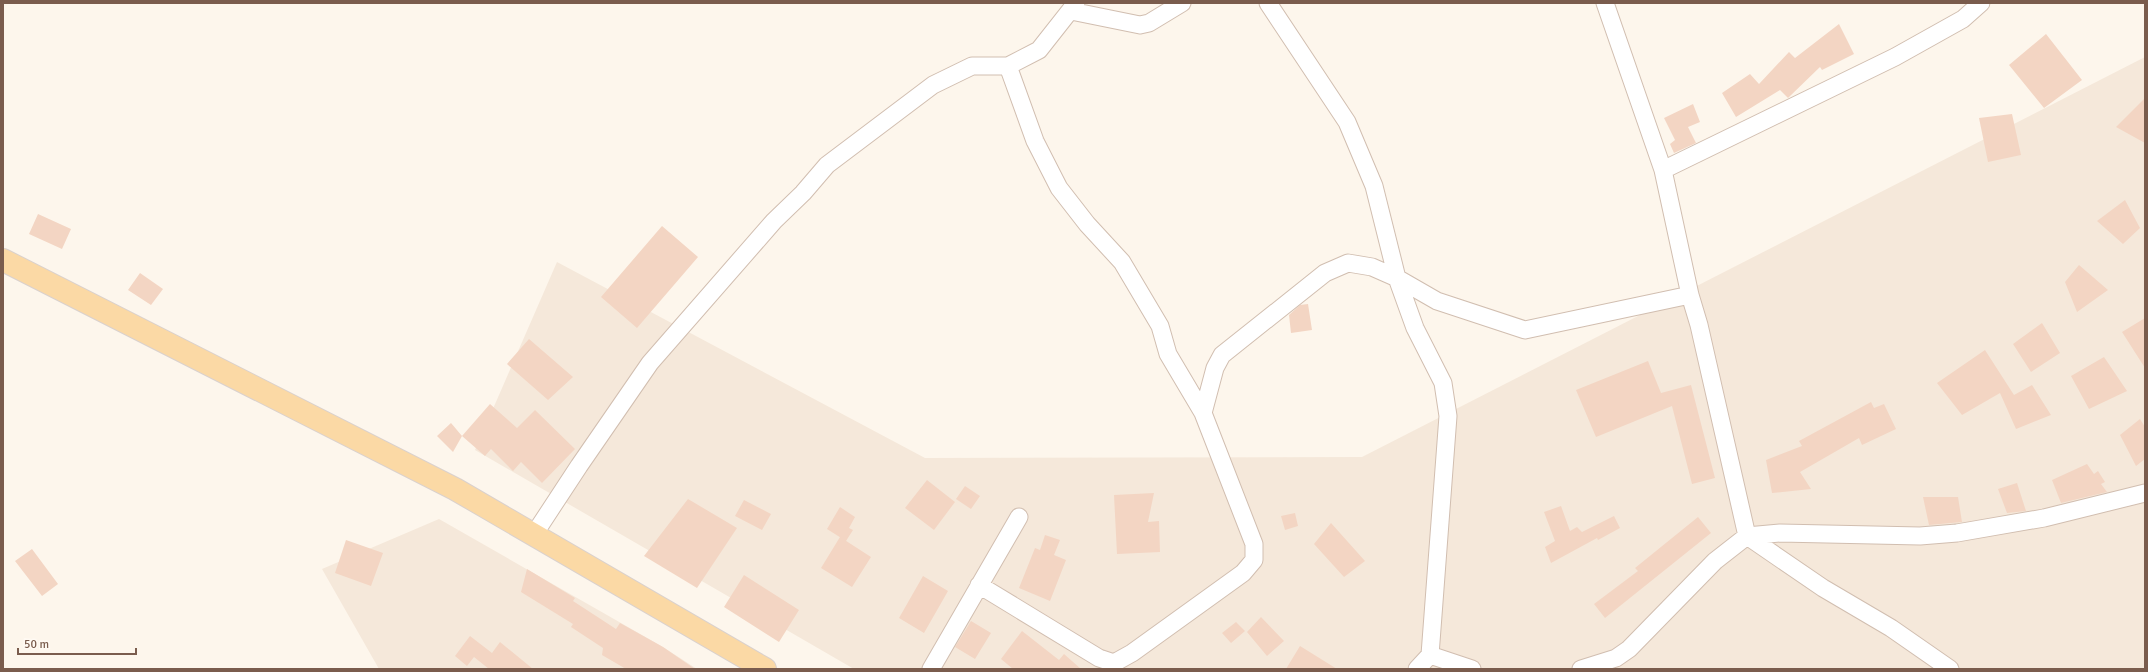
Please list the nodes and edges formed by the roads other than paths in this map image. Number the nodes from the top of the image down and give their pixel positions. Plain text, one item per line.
1 (1182, 3) edge
2 (1255, 3) edge
3 (1605, 3) edge
4 (1982, 3) edge
5 (1074, 7) edge
6 (1270, 7) edge
7 (1008, 66) junction
8 (1663, 170) junction
9 (3, 260) edge
10 (1397, 278) junction
11 (1690, 295) junction
12 (1203, 413) junction
13 (2145, 493) edge
14 (1019, 517) dead end
15 (534, 534) junction
16 (1747, 536) junction
17 (979, 585) junction
18 (1430, 655) junction
19 (765, 669) edge
20 (931, 669) edge
21 (1417, 669) edge
22 (1472, 669) edge
23 (1581, 669) edge
24 (1950, 669) edge

1 - 5 street
2 - 6 street
3 - 8 street
4 - 8 street
5 - 7 street
6 - 10 street
7 - 12 street
7 - 15 street
8 - 11 street
9 - 15 main road
10 - 11 street
10 - 12 street
10 - 18 street
11 - 16 street
12 - 17 street
13 - 16 street
14 - 17 street
15 - 19 main road
16 - 23 street
16 - 24 street
17 - 20 street
18 - 21 street
18 - 22 street

